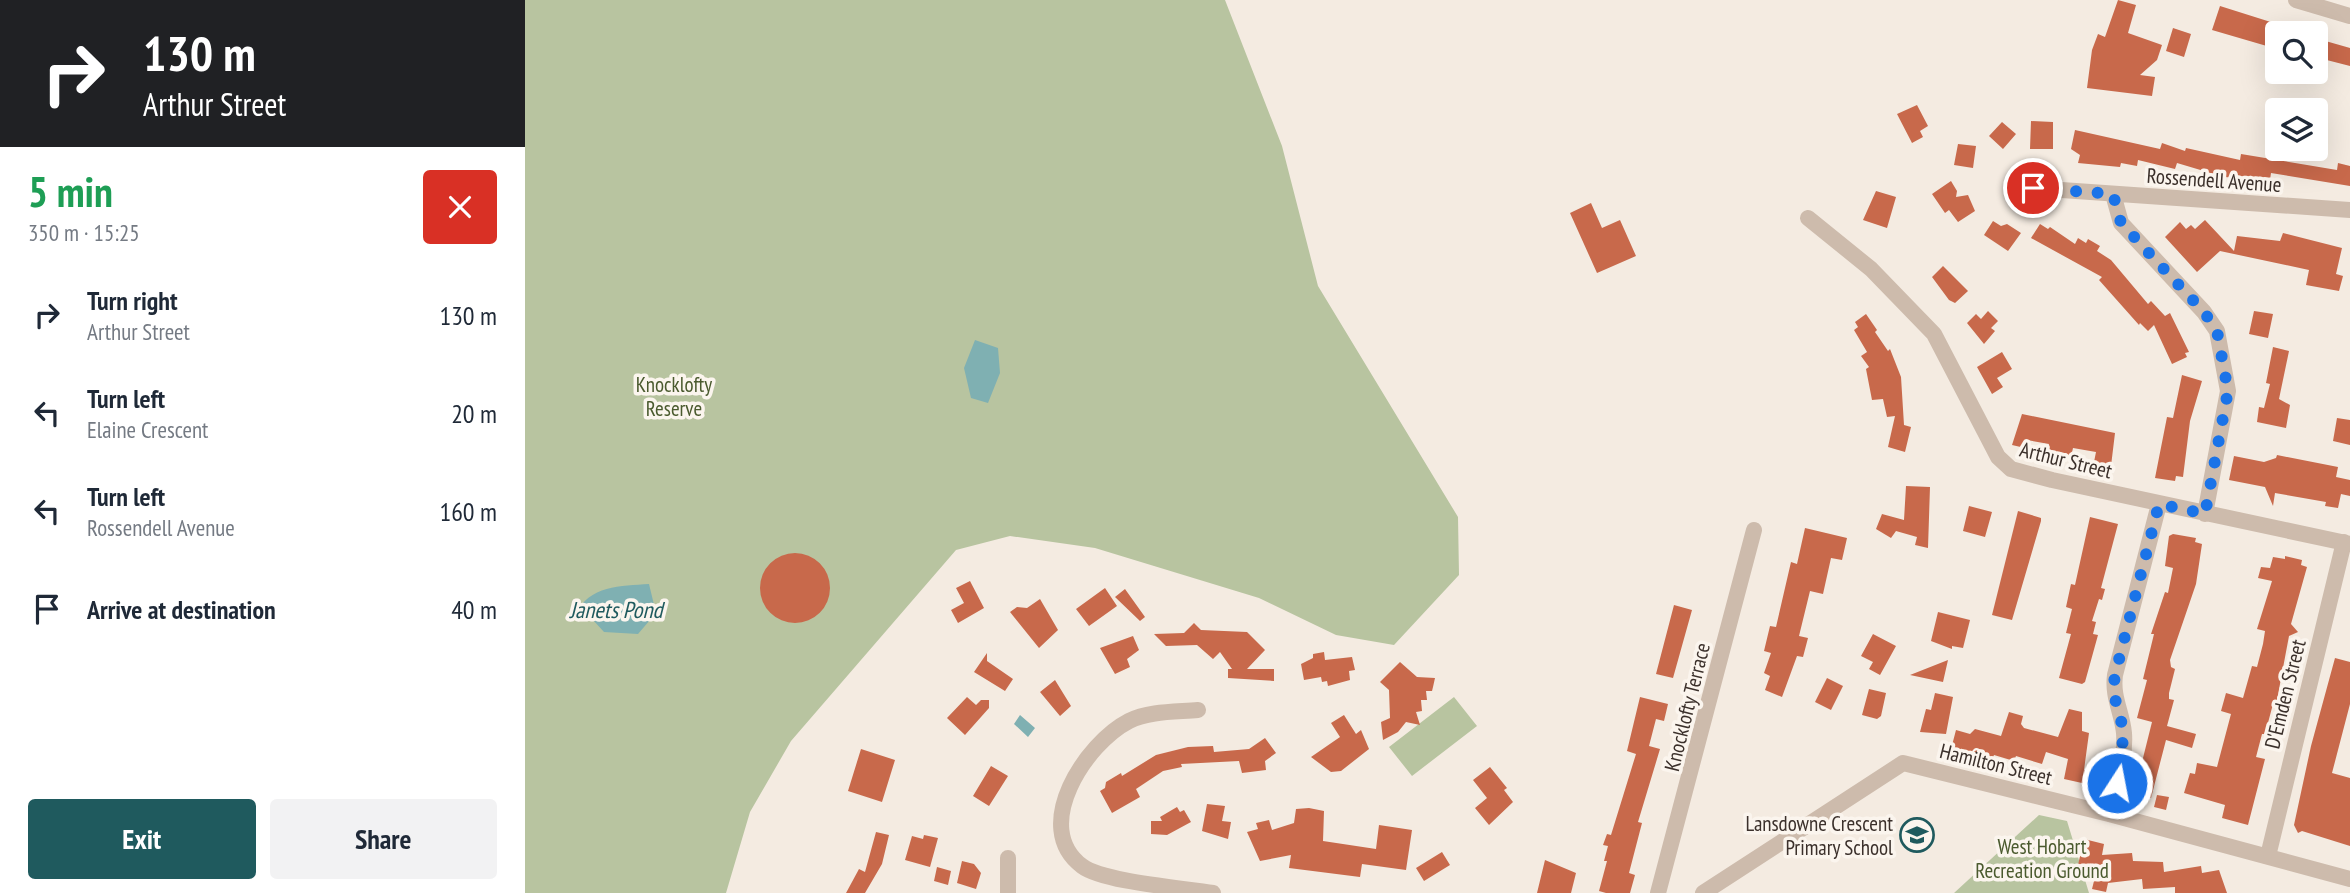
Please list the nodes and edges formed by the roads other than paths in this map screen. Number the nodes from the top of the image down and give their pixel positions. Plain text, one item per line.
1 (2296, 0) edge
2 (2350, 16) edge
3 (2033, 188) dead end
4 (2113, 194) junction
5 (2350, 210) edge
6 (1808, 218) dead end
7 (2159, 504) junction
8 (2205, 514) junction
9 (1754, 530) dead end
10 (2347, 543) edge
11 (1198, 710) dead end
12 (2109, 814) junction
13 (2268, 856) junction
14 (1008, 858) dead end
15 (2350, 879) edge
16 (1121, 886) edge
17 (1008, 893) edge
18 (1213, 893) edge
19 (1658, 893) edge
20 (1703, 893) edge

1 - 2 street
3 - 4 street, Rossendell Avenue
4 - 5 street, Rossendell Avenue
4 - 8 street
6 - 7 street, Arthur Street
7 - 8 street, Arthur Street
7 - 12 street
8 - 10 street, Arthur Street
9 - 19 street, Knocklofty Terrace
10 - 13 street, D'Emden Street
11 - 16 street
12 - 13 street, Hamilton Street
12 - 20 street, Hamilton Street
13 - 15 street, Hamilton Street
14 - 17 street
16 - 18 street

